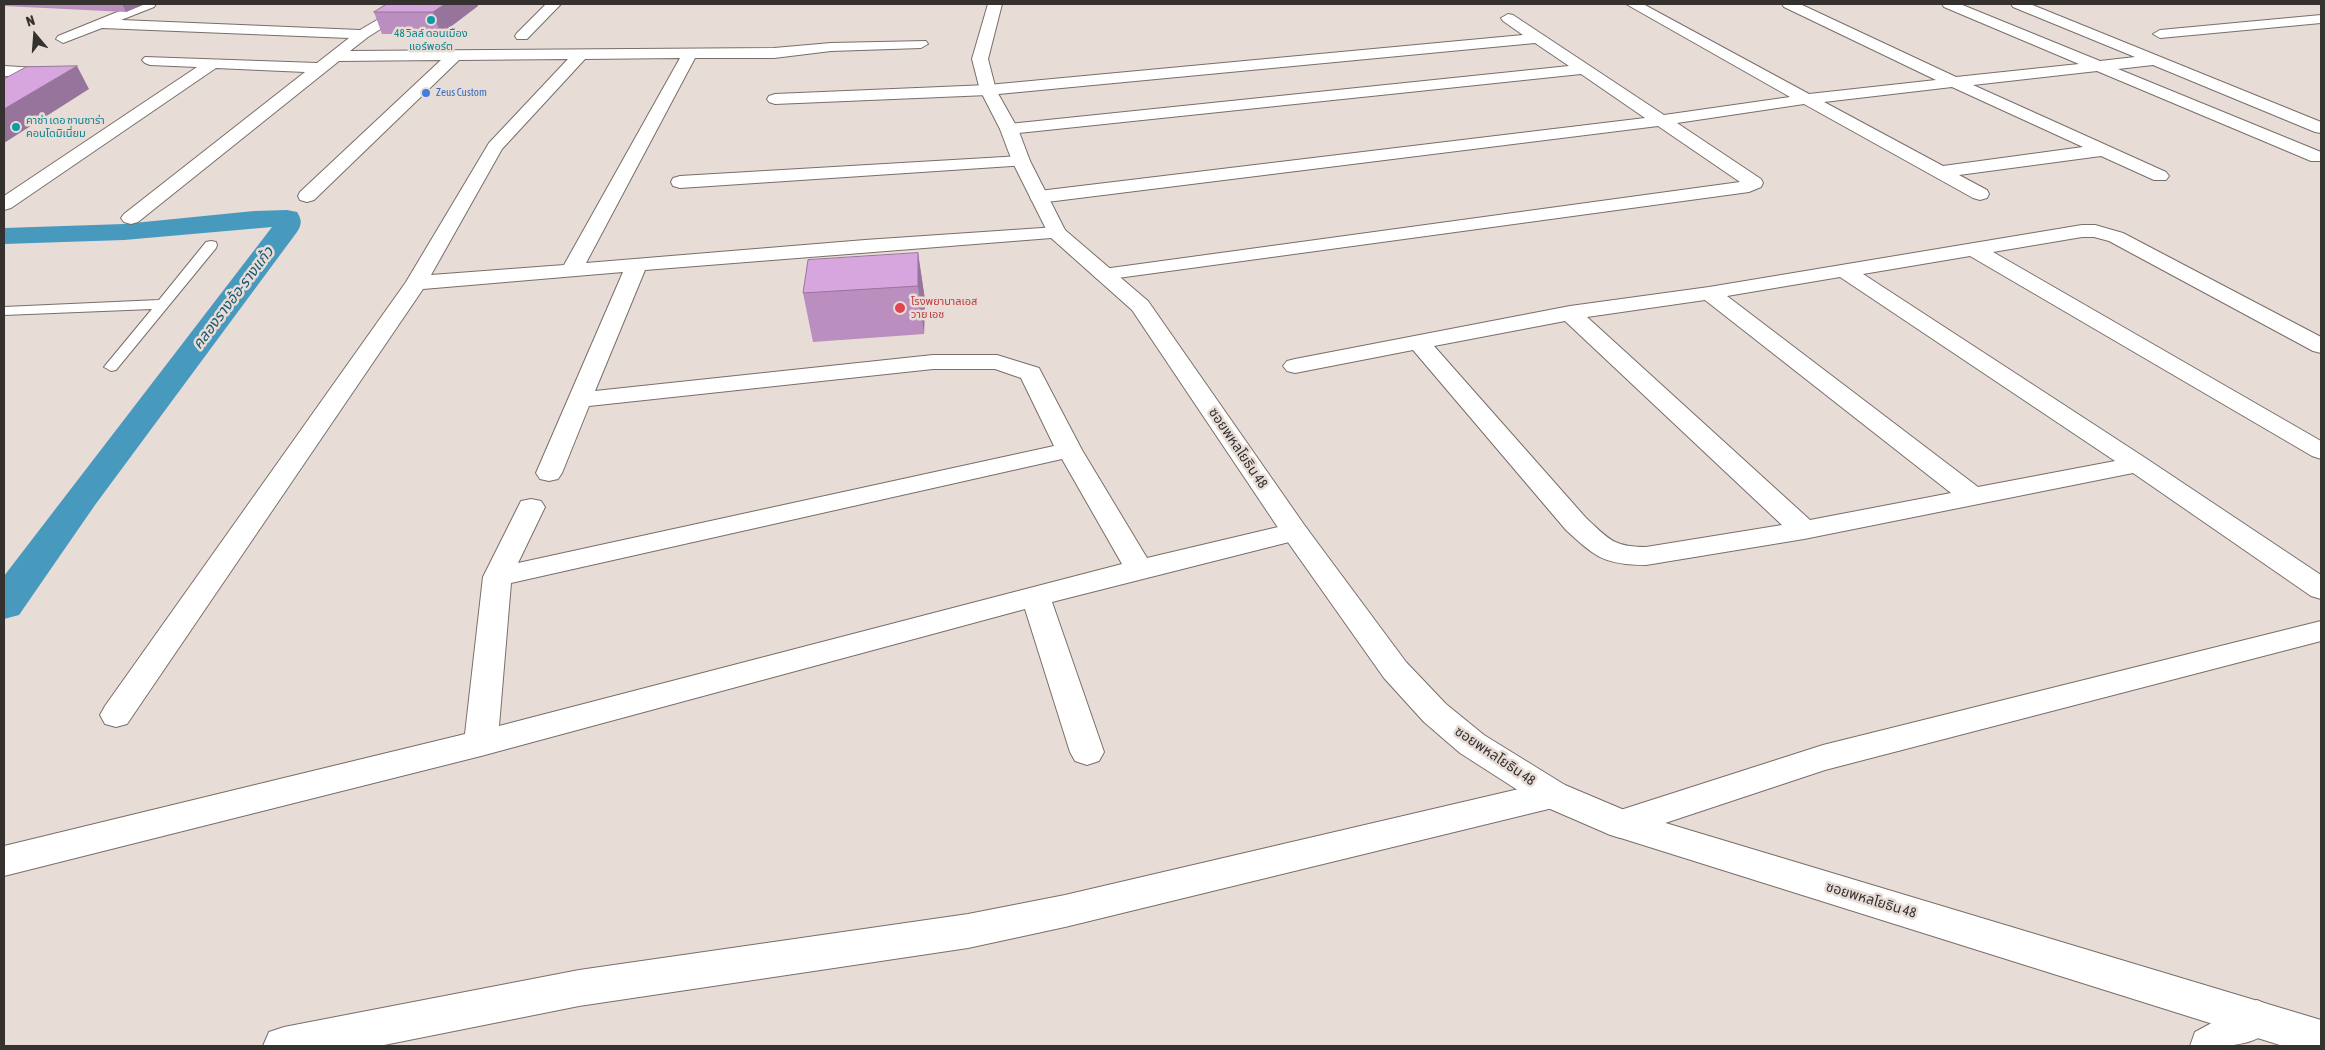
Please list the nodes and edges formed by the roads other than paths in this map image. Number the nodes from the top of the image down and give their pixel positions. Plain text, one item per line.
1 (149, 4) edge
2 (413, 4) edge
3 (554, 4) edge
4 (995, 4) edge
5 (1634, 4) edge
6 (1789, 4) edge
7 (1949, 4) edge
8 (2018, 4) edge
9 (2294, 7) dead end
10 (1508, 18) dead end
11 (2321, 18) edge
12 (100, 24) junction
13 (363, 34) junction
14 (2160, 34) dead end
15 (522, 36) dead end
16 (1537, 38) junction
17 (64, 39) dead end
18 (921, 44) dead end
19 (455, 55) junction
20 (580, 55) junction
21 (689, 55) junction
22 (336, 56) junction
23 (150, 60) dead end
24 (2153, 60) junction
25 (213, 63) junction
26 (2099, 66) junction
27 (320, 68) junction
28 (1583, 69) junction
29 (4, 71) edge
30 (60, 74) edge
31 (1953, 82) junction
32 (988, 90) junction
33 (774, 99) dead end
34 (1808, 99) junction
35 (1659, 121) junction
36 (2321, 128) edge
37 (1009, 129) junction
38 (2103, 150) junction
39 (2317, 157) dead end
40 (1021, 161) junction
41 (1941, 172) junction
42 (2160, 176) dead end
43 (680, 182) dead end
44 (1980, 194) dead end
45 (307, 196) dead end
46 (1038, 197) junction
47 (4, 204) edge
48 (131, 218) dead end
49 (1056, 233) junction
50 (211, 245) dead end
51 (1974, 249) junction
52 (636, 266) junction
53 (1843, 270) junction
54 (571, 271) junction
55 (1103, 274) junction
56 (416, 283) junction
57 (1709, 293) junction
58 (162, 304) junction
59 (4, 312) edge
60 (1570, 313) junction
61 (1417, 342) junction
62 (2321, 346) edge
63 (1295, 366) dead end
64 (111, 367) dead end
65 (579, 400) junction
66 (1069, 450) junction
67 (2321, 452) edge
68 (2138, 464) junction
69 (549, 473) dead end
70 (1973, 497) junction
71 (531, 507) dead end
72 (1804, 530) junction
73 (1295, 532) junction
74 (1139, 569) junction
75 (497, 577) junction
76 (2321, 589) edge
77 (1035, 596) junction
78 (2321, 631) edge
79 (116, 715) dead end
80 (481, 743) junction
81 (1087, 752) dead end
82 (1553, 795) junction
83 (1620, 824) junction
84 (4, 860) edge
85 (2257, 1019) junction
86 (2321, 1039) edge
87 (284, 1046) edge
88 (2210, 1046) edge

1 - 12 street
2 - 13 street
3 - 15 street
4 - 32 street, ซอยพหลโยธิน 48
5 - 34 street
6 - 31 street
7 - 26 street
8 - 24 street
9 - 11 street
10 - 16 street
11 - 14 street
12 - 13 street
12 - 17 street
13 - 22 street
16 - 28 street
16 - 32 street
18 - 21 street
19 - 20 street
19 - 22 street
19 - 45 street
20 - 21 street
20 - 56 street
21 - 54 street
22 - 27 street
23 - 25 street
24 - 26 street
24 - 36 street
25 - 27 street
25 - 47 street
26 - 31 street
26 - 39 street
27 - 48 street
28 - 35 street
28 - 37 street
29 - 30 street
31 - 34 street
31 - 38 street
32 - 33 street
32 - 37 street, ซอยพหลโยธิน 48
34 - 35 street
34 - 41 street
35 - 46 street
35 - 55 street
37 - 40 street, ซอยพหลโยธิน 48
38 - 41 street
38 - 42 street
40 - 43 street
40 - 46 street, ซอยพหลโยธิน 48
41 - 44 street
46 - 49 street, ซอยพหลโยธิน 48
49 - 52 street
49 - 55 street, ซอยพหลโยธิน 48
50 - 58 lane
51 - 53 street
51 - 62 street
51 - 67 street
52 - 54 street
52 - 65 street
53 - 57 street
53 - 68 street
54 - 56 street
55 - 73 street, ซอยพหลโยธิน 48
56 - 79 street
57 - 60 street
57 - 70 street
58 - 59 lane
58 - 64 lane
60 - 61 street
60 - 72 street
61 - 63 street
61 - 72 street
65 - 66 street
65 - 69 street
66 - 74 street
66 - 75 street
68 - 70 street
68 - 76 street
70 - 72 street
71 - 75 street
73 - 74 street
73 - 82 street, ซอยพหลโยธิน 48
74 - 77 street
75 - 80 street
77 - 80 street
77 - 81 street
78 - 83 street
80 - 84 street
82 - 83 street, ซอยพหลโยธิน 48
82 - 87 street
83 - 85 street, ซอยพหลโยธิน 48
85 - 86 street, ซอยพหลโยธิน 48
85 - 88 street

